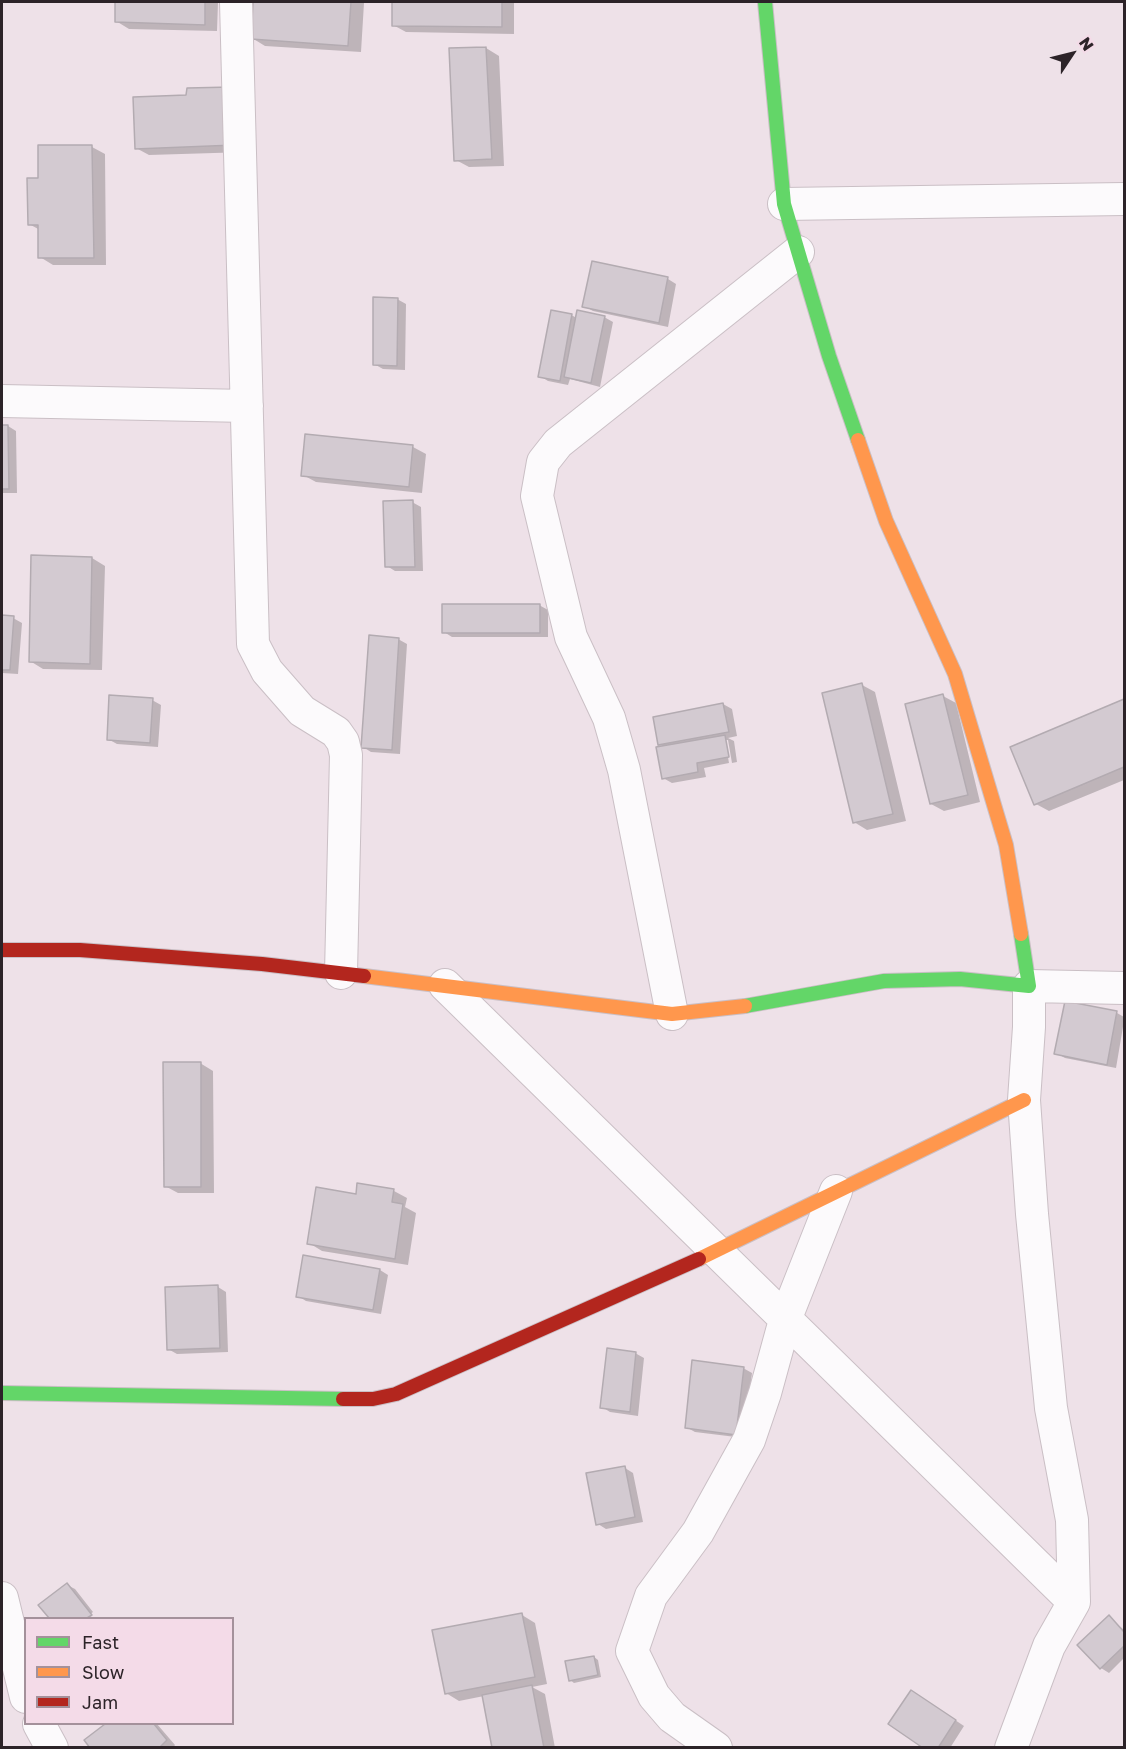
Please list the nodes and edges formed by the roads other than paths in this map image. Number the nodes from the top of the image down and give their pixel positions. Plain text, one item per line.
1 (236, 2) edge
2 (765, 2) edge
3 (1125, 200) edge
4 (783, 204) junction
5 (798, 252) junction
6 (2, 401) edge
7 (247, 406) junction
8 (2, 950) edge
9 (341, 973) junction
10 (445, 985) junction
11 (1029, 986) junction
12 (1125, 988) edge
13 (672, 1014) junction
14 (1024, 1100) junction
15 (836, 1191) junction
16 (715, 1252) junction
17 (785, 1320) junction
18 (2, 1393) edge
19 (2, 1598) edge
20 (1074, 1602) junction
21 (24, 1692) edge
22 (24, 1696) edge
23 (2, 1707) edge
24 (40, 1725) edge
25 (52, 1748) edge
26 (716, 1748) edge
27 (1011, 1748) edge

1 - 7 street
2 - 4 street
3 - 4 street
4 - 5 street
5 - 11 street
5 - 13 street
6 - 7 street
7 - 9 street
8 - 9 street
9 - 10 street
10 - 13 street
10 - 16 street
11 - 12 street
11 - 13 street
11 - 14 street
14 - 15 street
14 - 20 street
15 - 16 street
15 - 17 street
16 - 17 street
16 - 18 street
17 - 20 street
17 - 26 street
19 - 21 street
20 - 27 street
22 - 23 street
24 - 25 street

